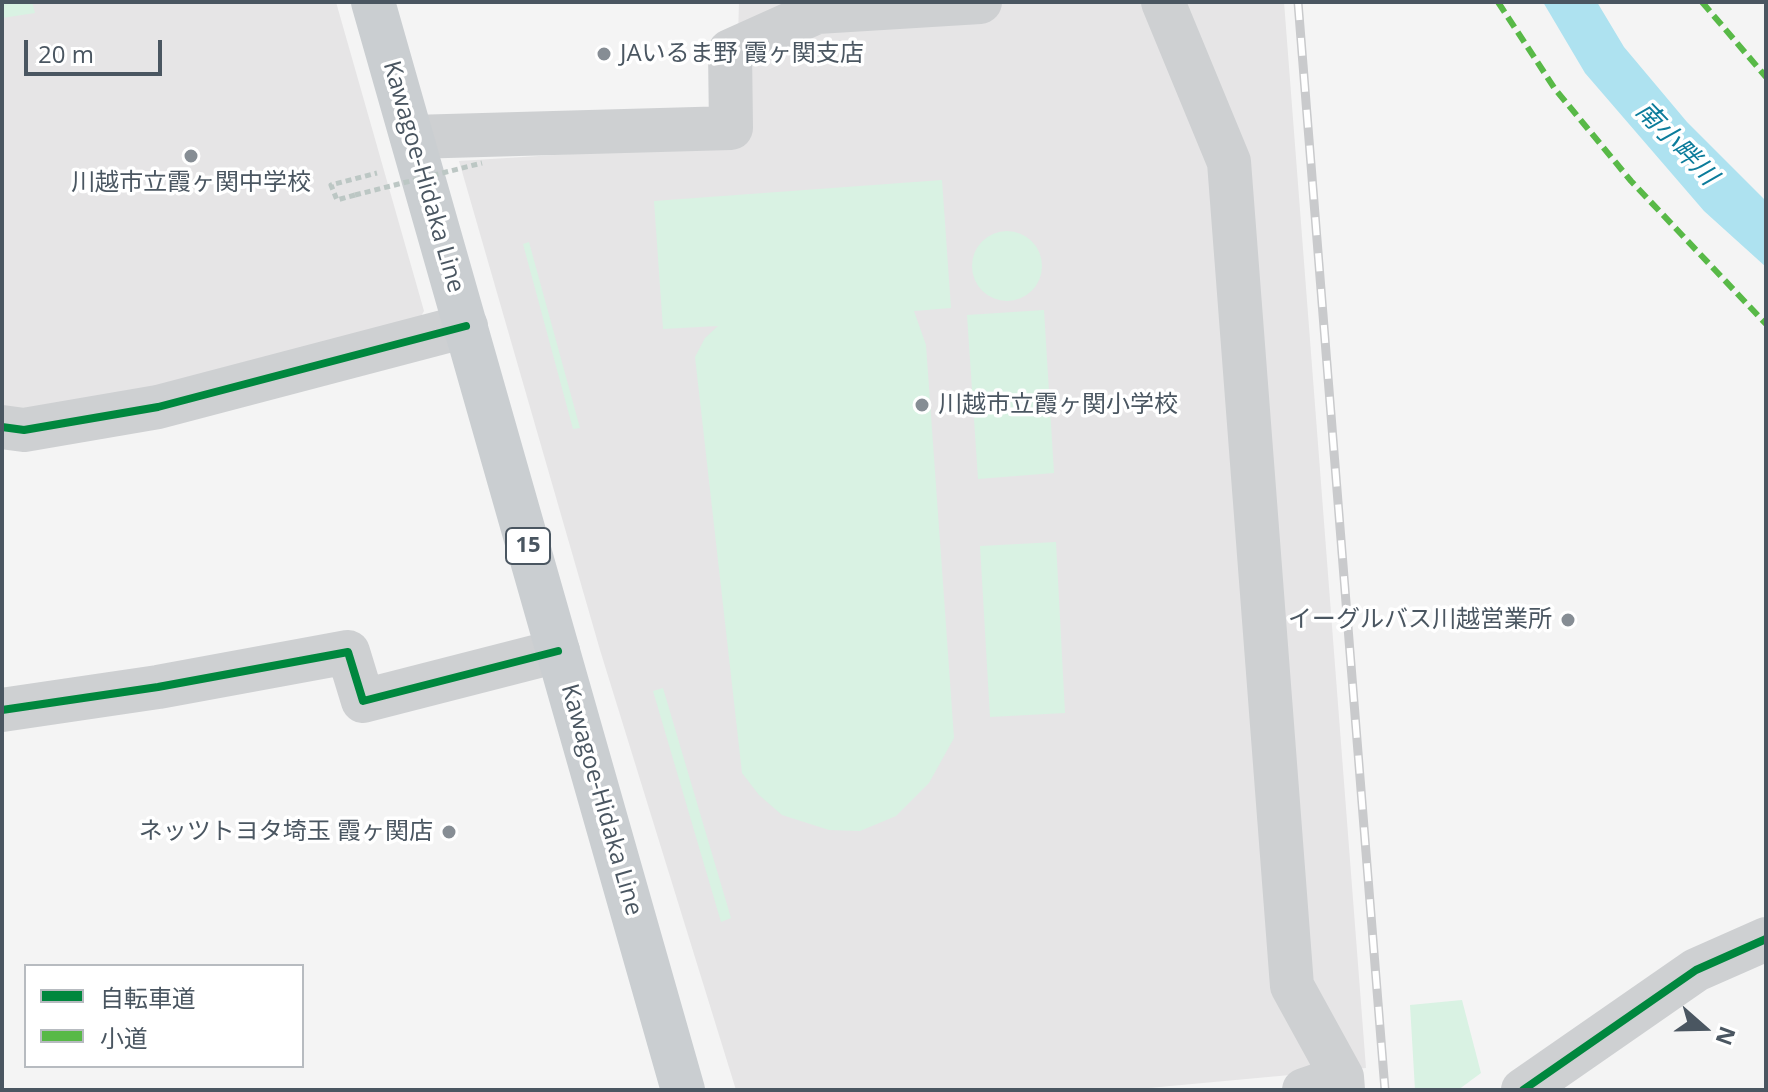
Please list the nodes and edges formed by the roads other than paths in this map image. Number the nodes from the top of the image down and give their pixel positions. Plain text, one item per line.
1 (373, 2) edge
2 (980, 2) edge
3 (1163, 2) edge
4 (401, 154) junction
5 (466, 326) junction
6 (2, 427) edge
7 (558, 651) junction
8 (2, 710) edge
9 (1766, 939) edge
10 (1330, 1086) edge
11 (683, 1090) edge
12 (1523, 1090) edge

1 - 4 main road, Kawagoe-Hidaka Line / 15
2 - 4 street
3 - 10 street
4 - 5 main road, Kawagoe-Hidaka Line / 15
5 - 6 street
5 - 7 main road, Kawagoe-Hidaka Line / 15
7 - 8 street
7 - 11 main road, Kawagoe-Hidaka Line / 15
9 - 12 street

